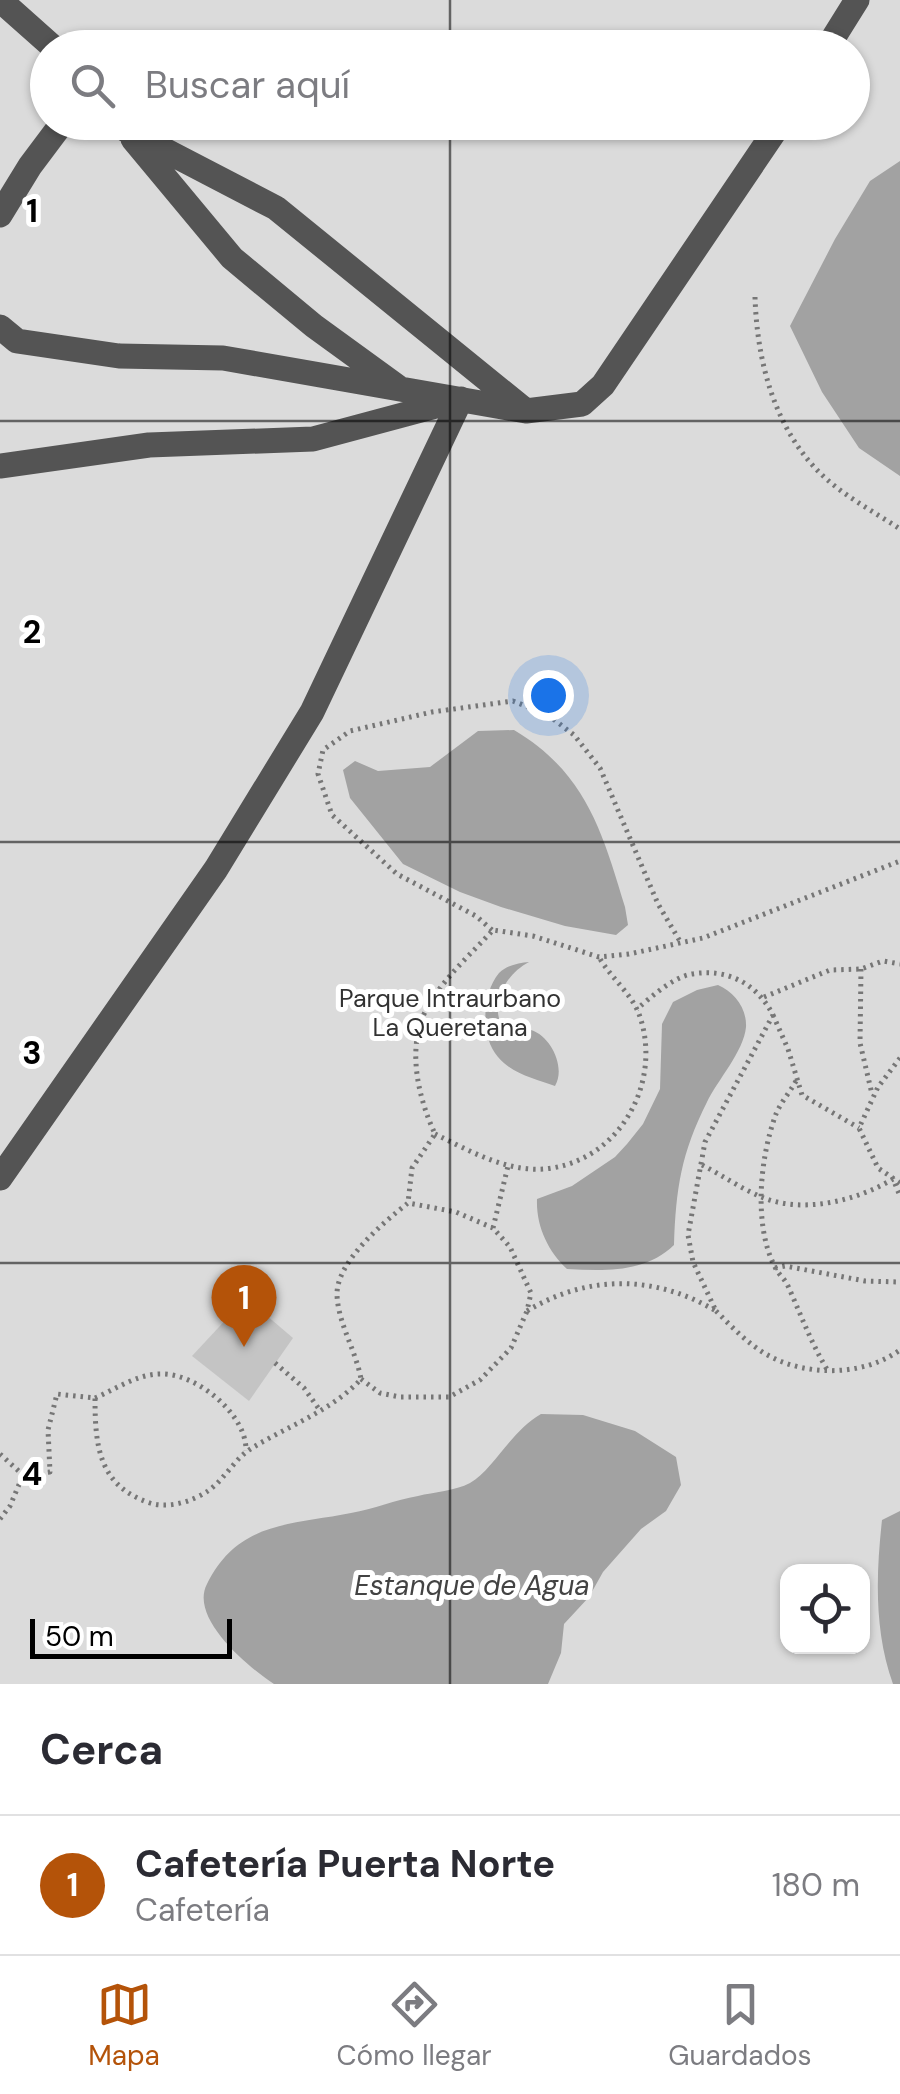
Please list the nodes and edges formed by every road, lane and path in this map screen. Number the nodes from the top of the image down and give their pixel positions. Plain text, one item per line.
1 (0, 0) edge
2 (857, 0) edge
3 (34, 30) edge
4 (839, 30) edge
5 (50, 140) edge
6 (134, 140) edge
7 (148, 140) edge
8 (769, 140) edge
9 (0, 214) edge
10 (755, 297) dead end
11 (0, 327) edge
12 (402, 390) junction
13 (461, 400) junction
14 (526, 411) junction
15 (0, 466) edge
16 (900, 530) edge
17 (900, 862) edge
18 (493, 930) junction
19 (681, 943) junction
20 (599, 958) junction
21 (900, 964) edge
22 (862, 969) junction
23 (764, 996) junction
24 (637, 1009) junction
25 (773, 1015) junction
26 (900, 1058) edge
27 (796, 1081) junction
28 (873, 1096) junction
29 (859, 1128) junction
30 (435, 1134) junction
31 (702, 1165) junction
32 (508, 1166) junction
33 (0, 1178) edge
34 (897, 1181) edge
35 (900, 1196) edge
36 (763, 1198) junction
37 (408, 1203) junction
38 (493, 1228) junction
39 (775, 1268) junction
40 (900, 1282) edge
41 (528, 1312) junction
42 (716, 1312) junction
43 (900, 1350) edge
44 (275, 1363) dead end
45 (828, 1371) junction
46 (361, 1379) junction
47 (96, 1398) junction
48 (319, 1409) junction
49 (246, 1451) junction
50 (0, 1454) edge
51 (24, 1476) junction
52 (0, 1519) edge

1 - 3 street
2 - 4 street
5 - 9 street
6 - 12 street
7 - 14 street
8 - 14 street
10 - 16 path
11 - 12 street
12 - 13 street
13 - 14 street
13 - 15 street
13 - 33 street
17 - 19 path
18 - 19 path
18 - 20 path
18 - 30 path
19 - 20 path
20 - 24 path
21 - 22 path
22 - 23 path
22 - 28 path
23 - 24 path
23 - 25 path
24 - 32 path
25 - 27 path
25 - 31 path
26 - 28 path
27 - 29 path
27 - 36 path
28 - 29 path
29 - 34 path
30 - 32 path
30 - 37 path
31 - 36 path
31 - 42 path
32 - 38 path
34 - 35 path
34 - 36 path
36 - 39 path
37 - 38 path
37 - 46 path
38 - 41 path
39 - 40 path
39 - 45 path
41 - 42 path
41 - 46 path
42 - 45 path
43 - 45 path
44 - 48 path
46 - 48 path
47 - 49 path
47 - 49 path
47 - 51 path
48 - 49 path
50 - 51 path
51 - 52 path

